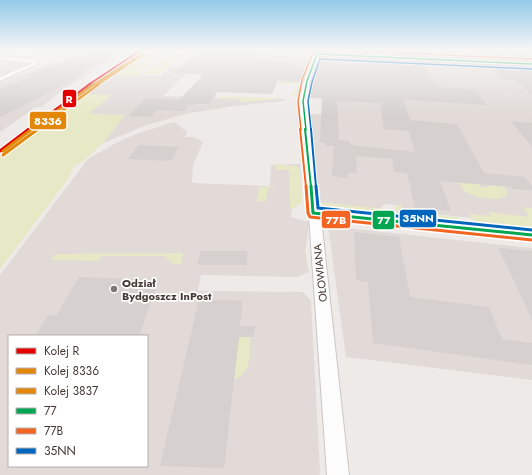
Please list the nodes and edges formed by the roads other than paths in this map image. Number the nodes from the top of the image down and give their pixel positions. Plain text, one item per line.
1 (16, 72) edge
2 (310, 72) edge
3 (0, 79) edge
4 (313, 213) junction
5 (532, 235) edge
6 (338, 475) edge

1 - 3 street
2 - 4 street, OŁOWIANA
4 - 5 street
4 - 6 street, OŁOWIANA

